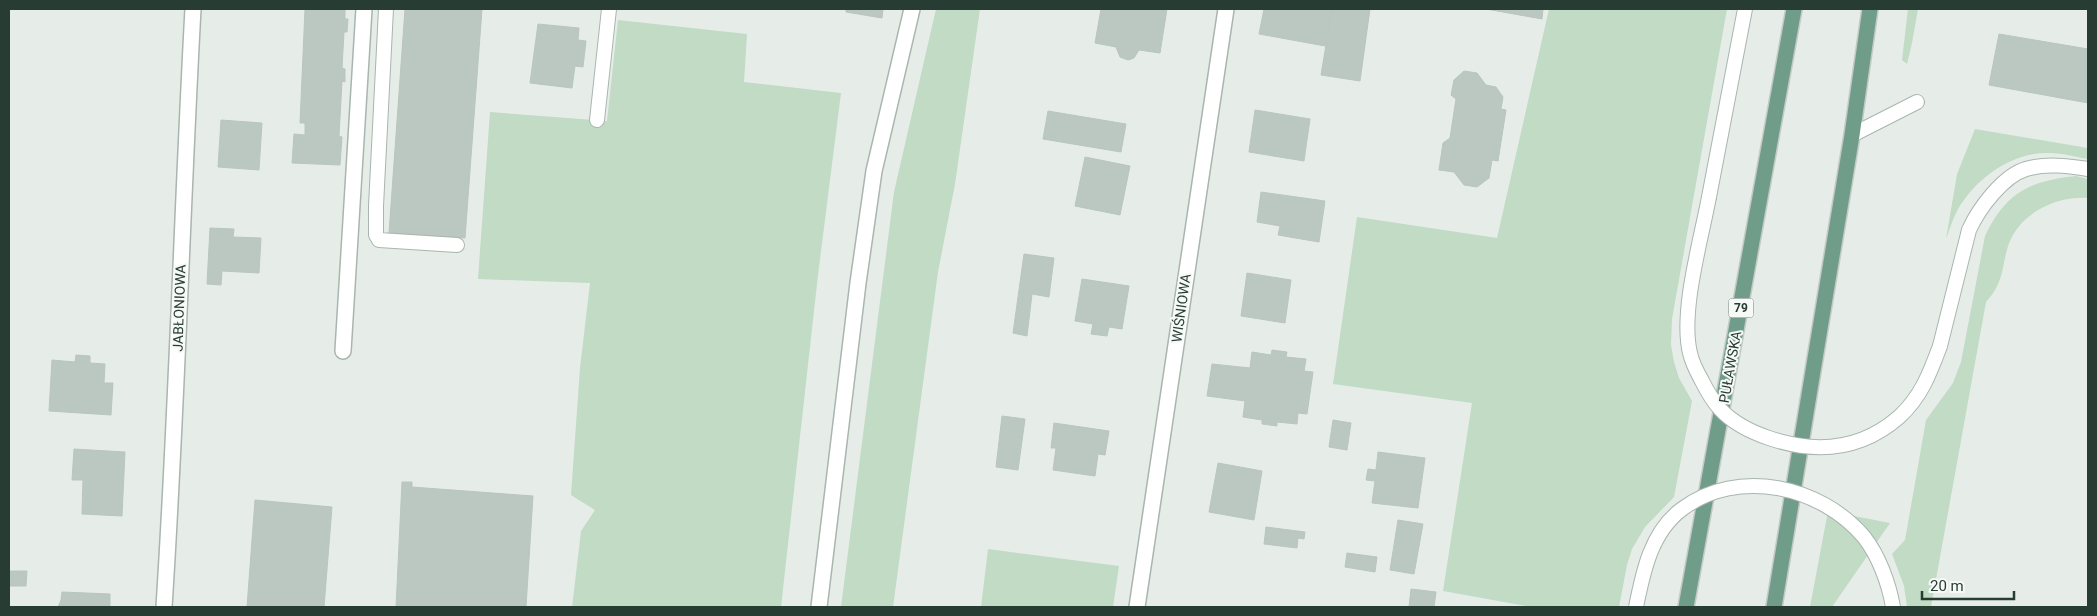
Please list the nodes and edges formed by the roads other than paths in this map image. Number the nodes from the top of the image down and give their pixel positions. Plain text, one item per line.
1 (193, 9) edge
2 (364, 9) edge
3 (386, 9) edge
4 (609, 9) edge
5 (912, 9) edge
6 (1226, 9) edge
7 (1745, 9) edge
8 (1794, 9) edge
9 (1870, 9) edge
10 (1917, 102) dead end
11 (597, 120) dead end
12 (1852, 135) junction
13 (2088, 169) edge
14 (458, 245) dead end
15 (343, 351) dead end
16 (164, 607) edge
17 (819, 607) edge
18 (1136, 607) edge
19 (1636, 607) edge
20 (1686, 607) edge
21 (1774, 607) edge
22 (1893, 607) edge

1 - 16 street, JABŁONIOWA
2 - 15 street
3 - 14 lane
4 - 11 lane
5 - 17 street
6 - 18 street, WIŚNIOWA
7 - 13 lane, bridge
8 - 20 main road, PUŁAWSKA / 79
9 - 12 main road
10 - 12 lane
12 - 21 main road
19 - 22 lane, bridge

